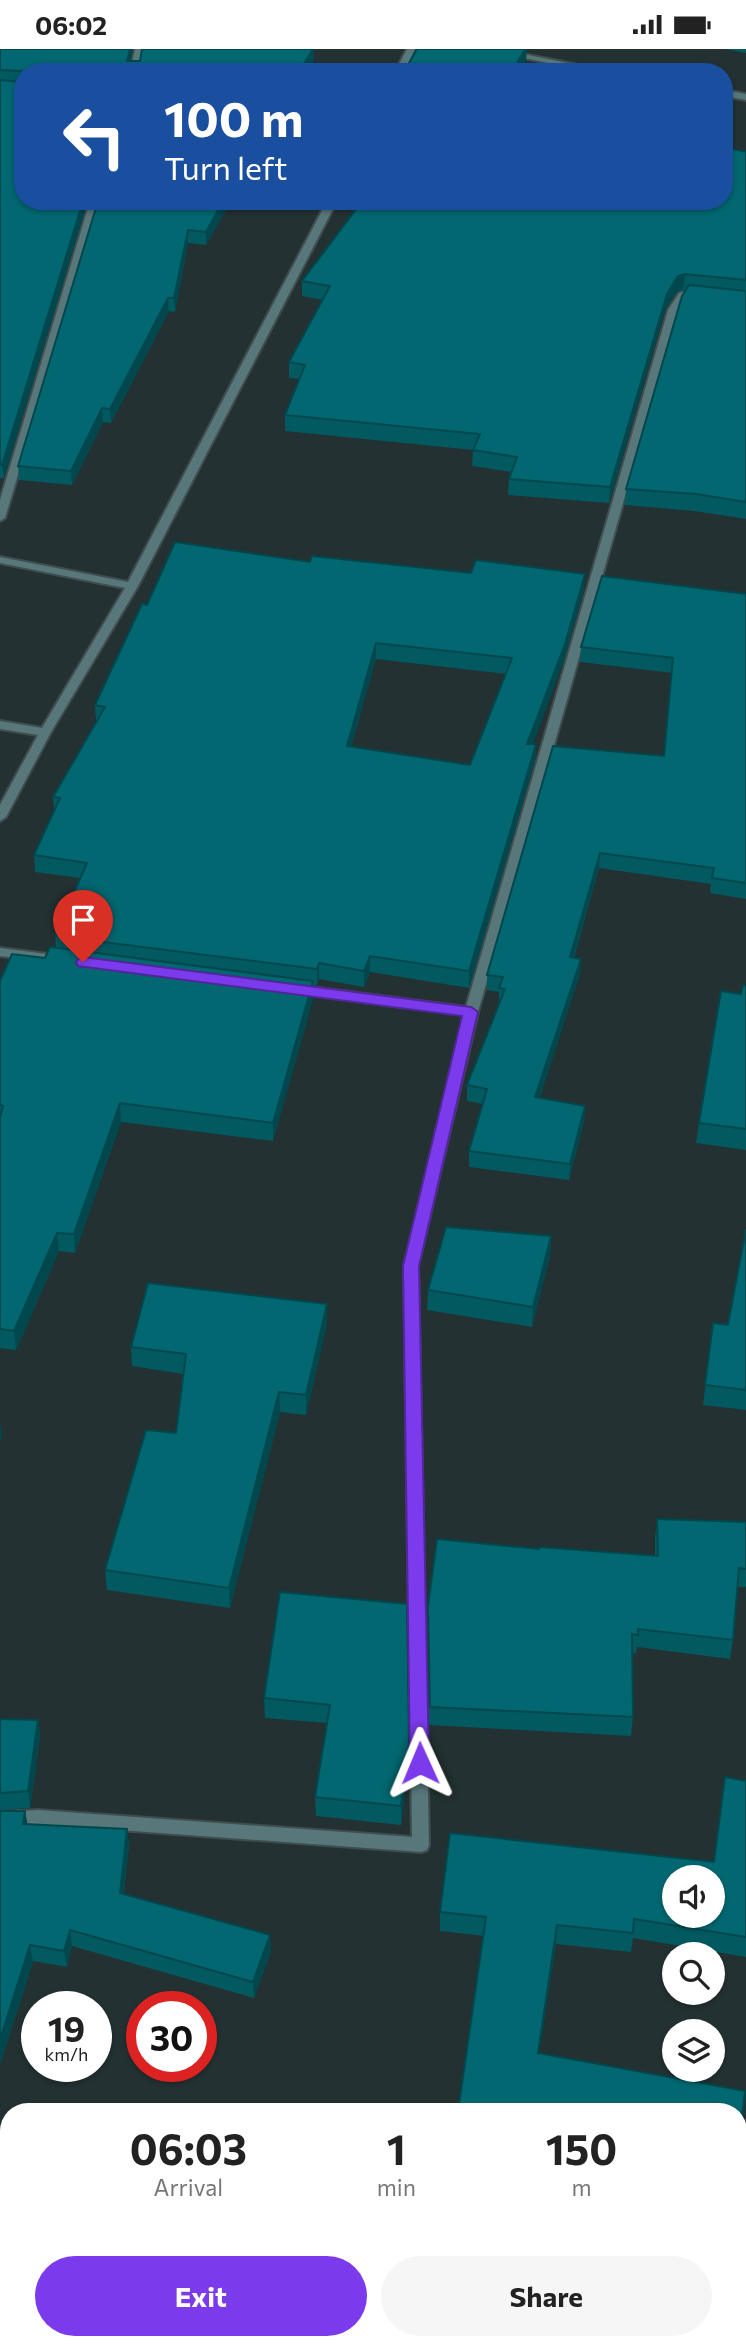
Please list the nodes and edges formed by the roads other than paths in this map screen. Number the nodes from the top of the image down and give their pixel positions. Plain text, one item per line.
1 (484, 49) edge
2 (560, 63) edge
3 (92, 210) edge
4 (327, 210) edge
5 (708, 297) edge
6 (0, 518) edge
7 (0, 560) edge
8 (132, 586) junction
9 (0, 725) edge
10 (45, 732) junction
11 (0, 817) edge
12 (0, 952) edge
13 (83, 962) edge
14 (277, 987) edge
15 (471, 1012) junction
16 (0, 1819) edge

1 - 2 street
3 - 6 street
4 - 8 street
5 - 15 street
7 - 8 street
8 - 10 street
9 - 10 street
10 - 11 street
12 - 13 street
14 - 15 street
15 - 16 street

